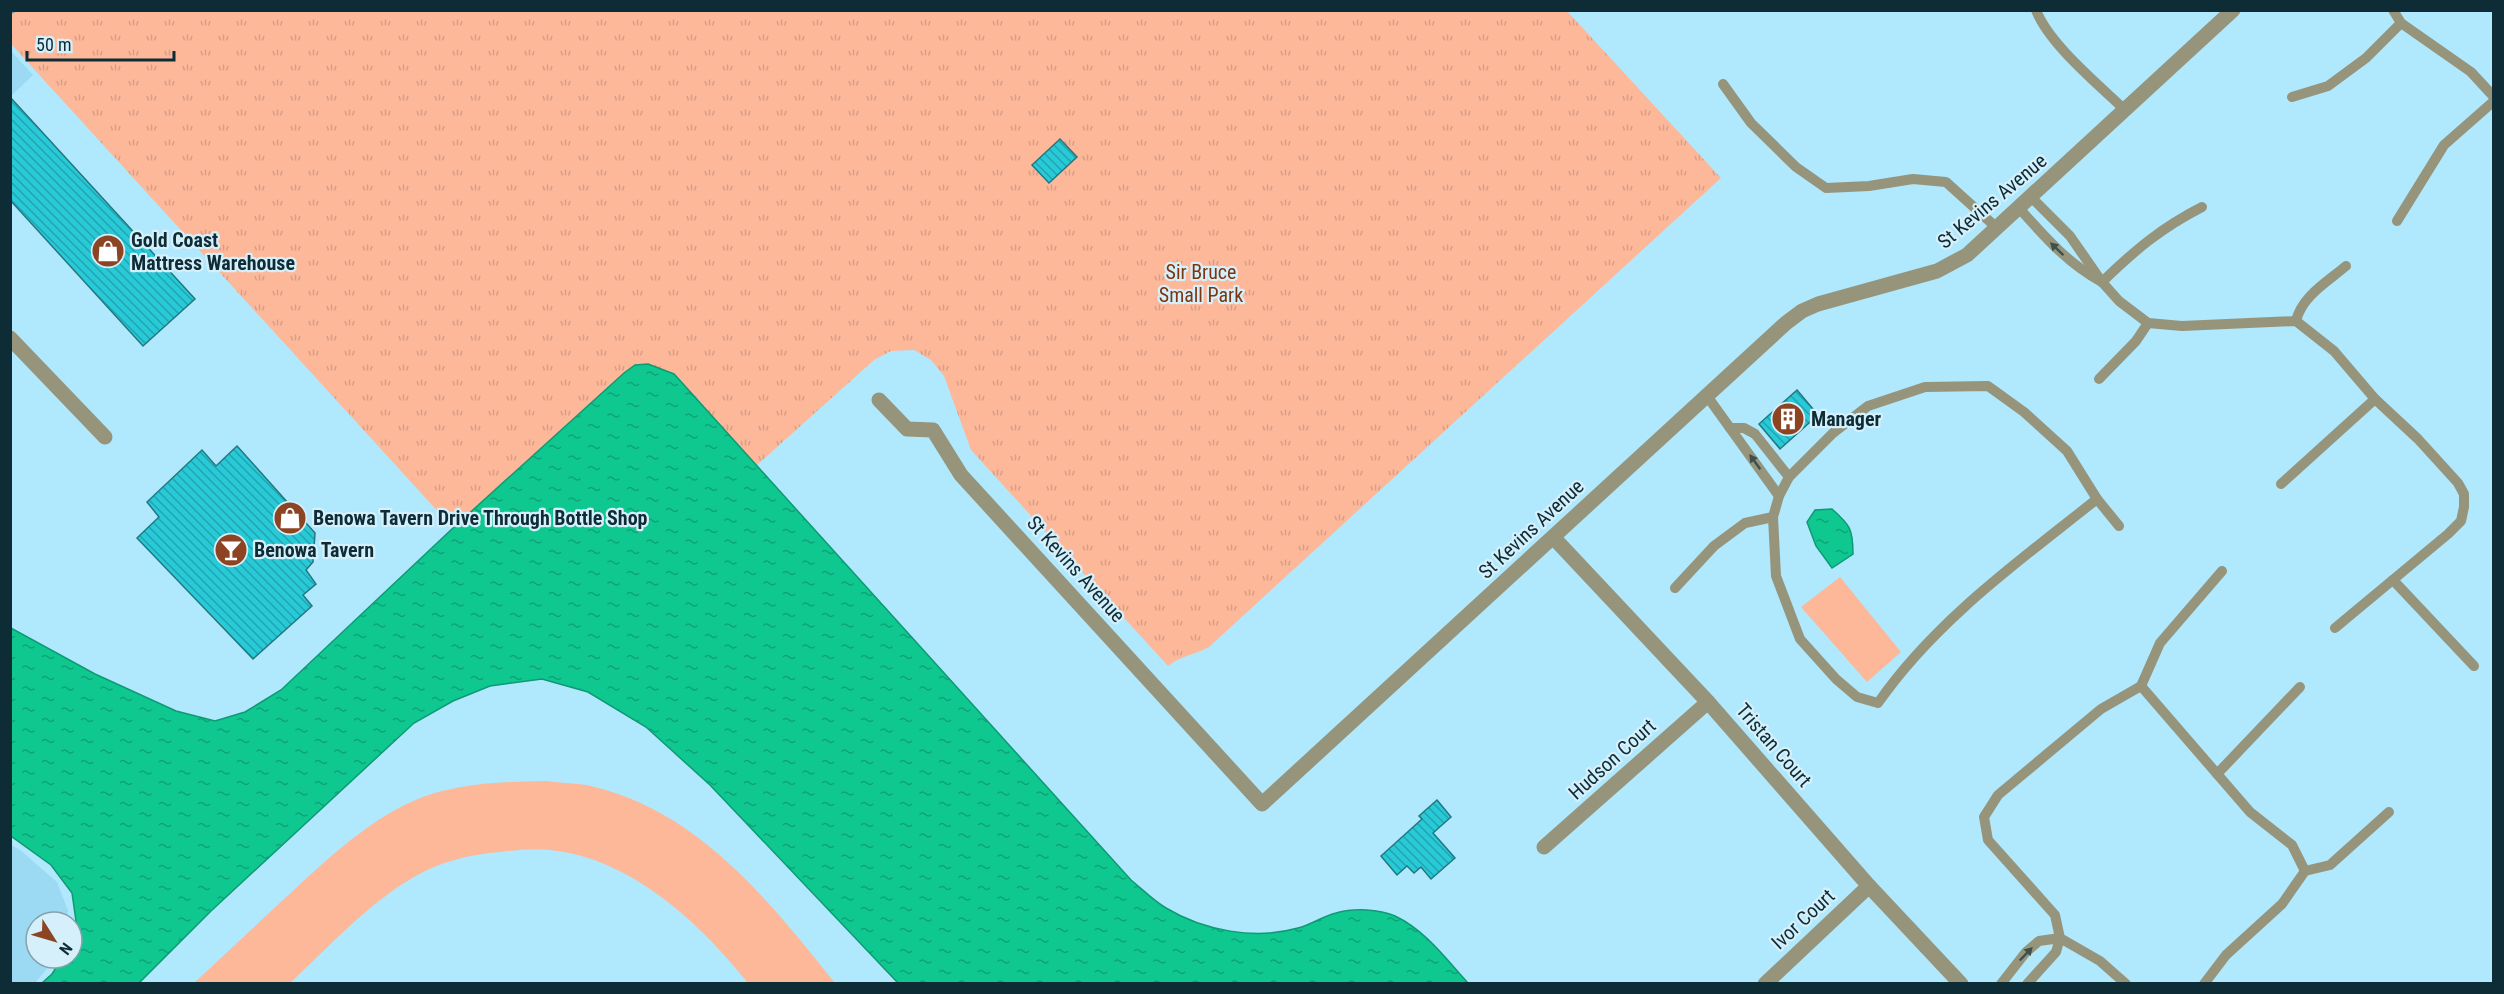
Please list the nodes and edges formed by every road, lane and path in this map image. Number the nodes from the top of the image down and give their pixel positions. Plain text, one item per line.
1 (20, 10) edge
2 (2036, 10) edge
3 (2233, 10) edge
4 (2393, 10) edge
5 (10, 12) edge
6 (2401, 23) junction
7 (1723, 84) dead end
8 (2292, 97) dead end
9 (2493, 99) edge
10 (2125, 110) junction
11 (2031, 197) junction
12 (2202, 207) dead end
13 (2019, 208) junction
14 (2397, 221) dead end
15 (1997, 228) junction
16 (2346, 266) dead end
17 (2102, 282) junction
18 (2296, 321) junction
19 (2148, 323) junction
20 (10, 338) edge
21 (2099, 379) dead end
22 (1707, 396) junction
23 (2374, 399) junction
24 (879, 400) dead end
25 (1730, 428) junction
26 (105, 437) dead end
27 (1789, 477) junction
28 (2281, 484) dead end
29 (1779, 496) junction
30 (2097, 500) junction
31 (1773, 517) junction
32 (2119, 526) dead end
33 (1553, 537) junction
34 (2222, 571) dead end
35 (2393, 580) junction
36 (1675, 588) dead end
37 (2336, 628) dead end
38 (2474, 666) dead end
39 (2142, 686) junction
40 (2300, 687) dead end
41 (1708, 702) junction
42 (2217, 774) junction
43 (2389, 812) dead end
44 (1544, 847) dead end
45 (2305, 871) junction
46 (1869, 886) junction
47 (2060, 938) junction
48 (1765, 984) edge
49 (1961, 984) edge
50 (2001, 984) edge
51 (2027, 984) edge
52 (2126, 984) edge
53 (2204, 984) edge

1 - 5 path
2 - 10 lane
3 - 10 street, St Kevins Avenue
4 - 6 lane
6 - 8 lane
6 - 9 lane
7 - 15 lane
9 - 14 lane
10 - 11 street, St Kevins Avenue
11 - 13 street, St Kevins Avenue
11 - 17 lane
12 - 17 lane
13 - 15 street, St Kevins Avenue
17 -> 13 lane
15 - 22 street, St Kevins Avenue
16 - 18 lane
17 - 19 lane
18 - 19 lane
18 - 23 lane
19 - 21 lane
20 - 26 street
22 - 25 lane
22 - 33 street, St Kevins Avenue
23 - 28 lane
23 - 35 lane
24 - 33 street, St Kevins Avenue
25 - 27 lane
29 -> 25 lane
27 - 29 lane
27 - 30 lane
29 - 31 lane
30 - 31 lane
30 - 32 lane
31 - 36 lane
33 - 41 street, Tristan Court
34 - 39 lane
35 - 37 lane
35 - 38 lane
39 - 42 lane
39 - 47 lane
40 - 42 lane
41 - 44 street, Hudson Court
41 - 46 street, Tristan Court
42 - 45 lane
43 - 45 lane
45 - 53 lane
46 - 48 street, Ivor Court
46 - 49 street, Tristan Court
50 -> 47 lane
47 - 51 lane
47 - 52 lane

